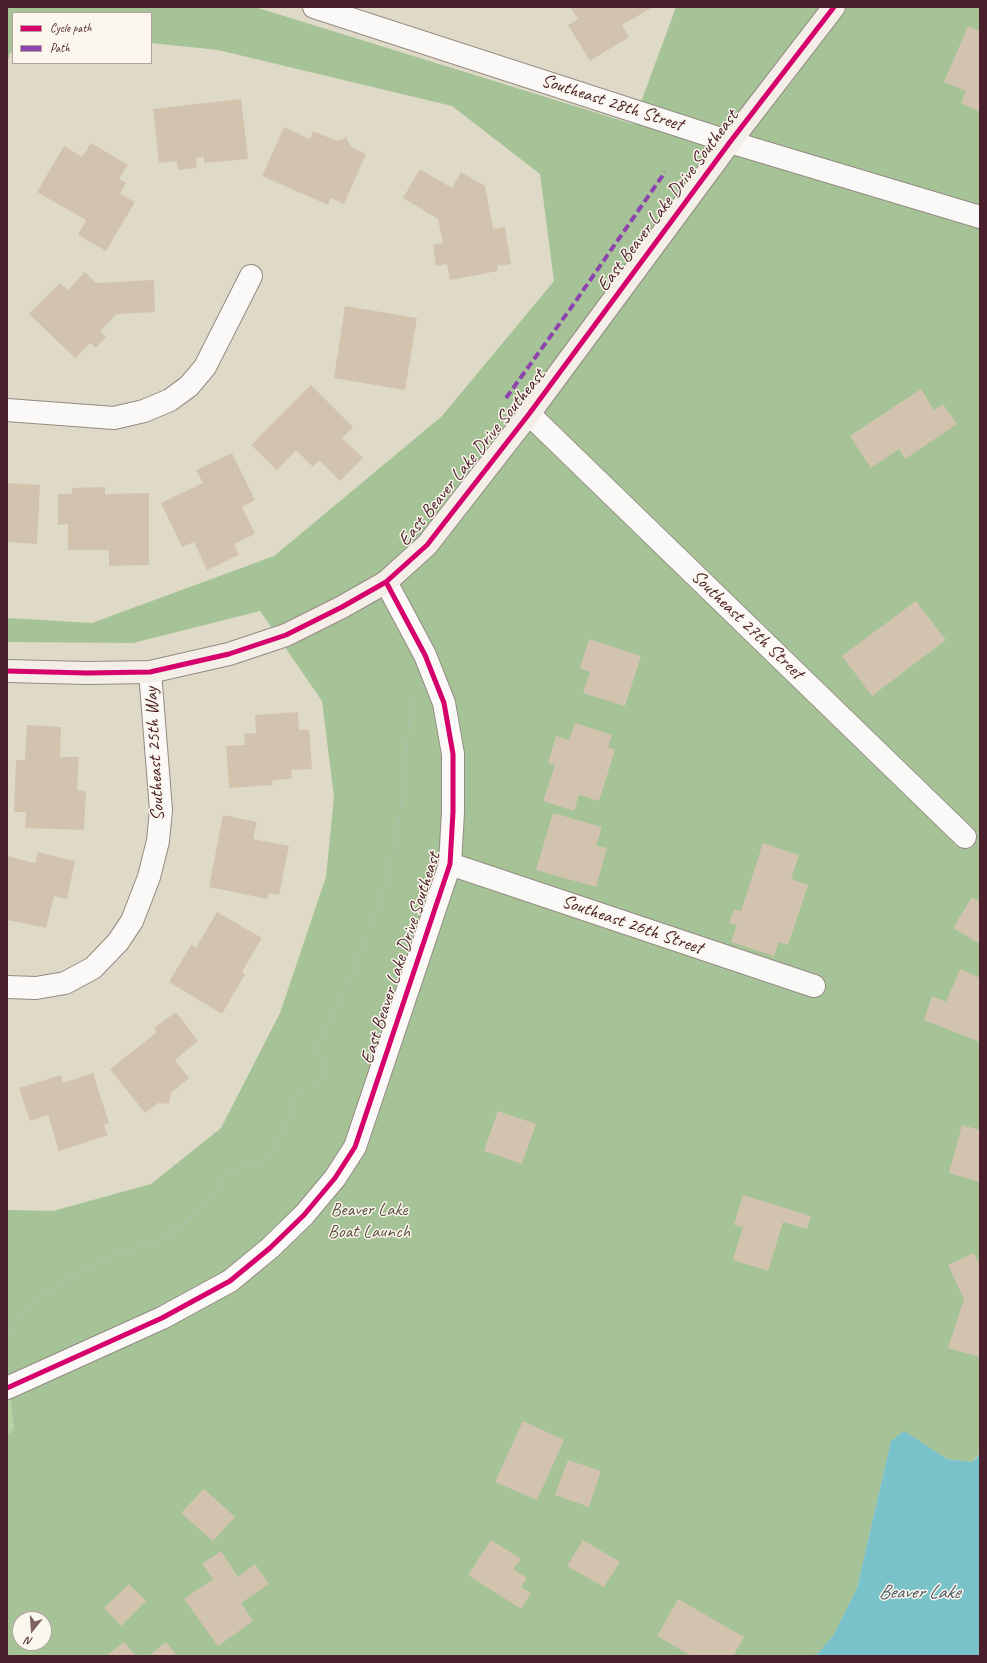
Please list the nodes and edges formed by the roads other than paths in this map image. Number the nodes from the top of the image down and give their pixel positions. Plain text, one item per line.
1 (314, 7) edge
2 (834, 7) edge
3 (730, 142) junction
4 (980, 217) edge
5 (251, 276) dead end
6 (7, 410) edge
7 (529, 414) junction
8 (386, 582) junction
9 (7, 671) edge
10 (150, 672) junction
11 (965, 837) dead end
12 (450, 864) junction
13 (814, 986) dead end
14 (7, 987) edge
15 (7, 1388) edge

1 - 3 street, Southeast 28th Street
2 - 3 street, East Beaver Lake Drive Southeast
3 - 4 street, Southeast 28th Street
3 - 7 street, East Beaver Lake Drive Southeast
5 - 6 street
7 - 8 street, East Beaver Lake Drive Southeast
7 - 11 street, Southeast 27th Street
8 - 10 street
8 - 12 street, East Beaver Lake Drive Southeast
9 - 10 street
10 - 14 street, Southeast 25th Way
12 - 13 street, Southeast 26th Street
12 - 15 street, East Beaver Lake Drive Southeast

